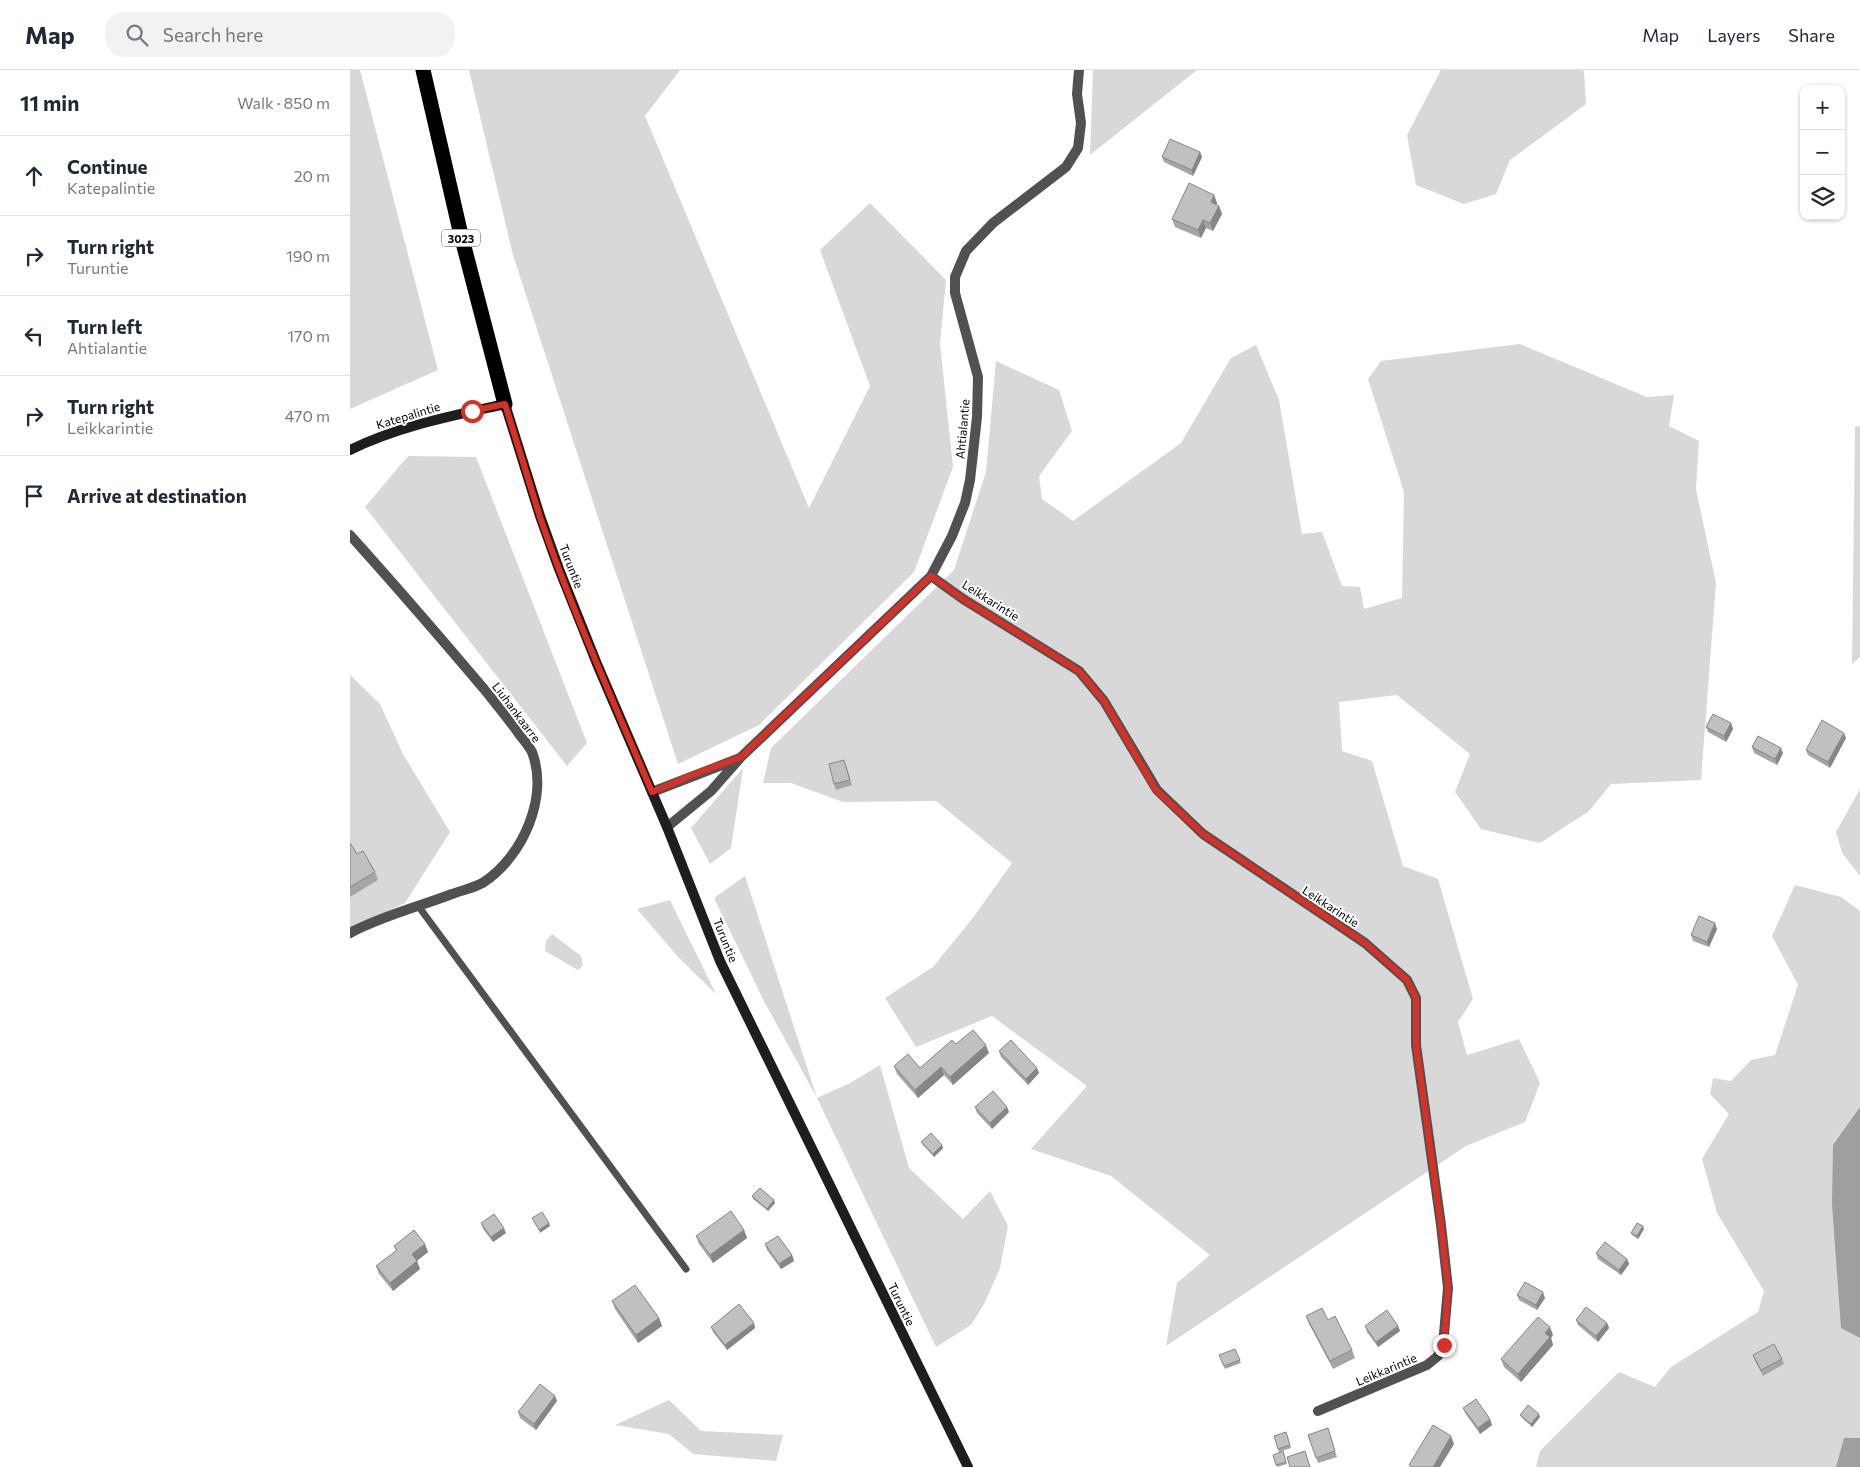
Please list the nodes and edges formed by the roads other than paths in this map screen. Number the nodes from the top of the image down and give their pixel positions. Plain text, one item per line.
1 (423, 70) edge
2 (1079, 70) edge
3 (505, 404) junction
4 (350, 450) edge
5 (350, 534) edge
6 (931, 576) junction
7 (741, 757) junction
8 (652, 792) junction
9 (667, 827) junction
10 (419, 907) junction
11 (350, 933) edge
12 (686, 1269) dead end
13 (1318, 1410) dead end
14 (968, 1467) edge

1 - 3 highway, 3023
2 - 6 street, Ahtialantie
3 - 4 main road, Katepalintie
3 - 8 main road, Turuntie
5 - 10 street, Liuhankaarre
6 - 7 street, Ahtialantie
6 - 13 street, Leikkarintie
7 - 8 street, Ahtialantie
7 - 9 street, Ahtialantie
8 - 9 main road, Turuntie
9 - 14 main road, Turuntie
10 - 11 street, Liuhankaarre
10 - 12 lane

